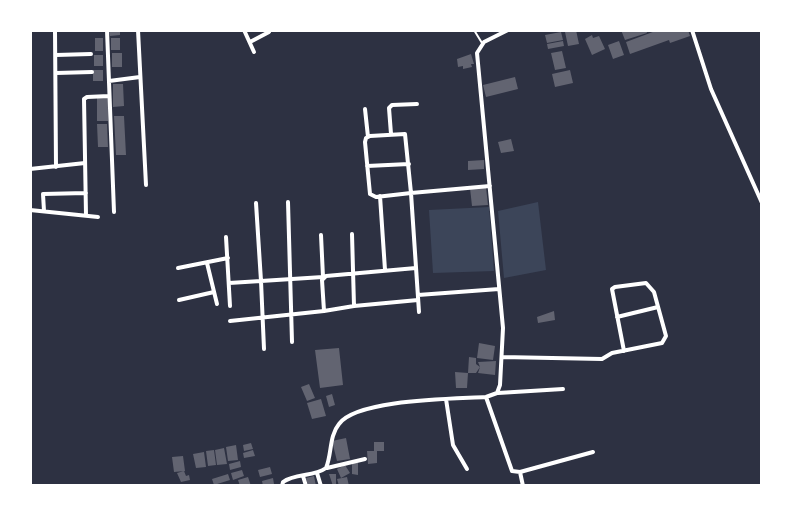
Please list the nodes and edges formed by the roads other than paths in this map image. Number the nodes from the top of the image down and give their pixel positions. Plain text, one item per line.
1 (55, 30) edge
2 (107, 30) edge
3 (138, 30) edge
4 (244, 30) edge
5 (474, 30) edge
6 (508, 30) edge
7 (692, 30) edge
8 (269, 32) dead end
9 (250, 42) junction
10 (482, 44) junction
11 (254, 51) dead end
12 (91, 54) dead end
13 (56, 55) junction
14 (92, 72) dead end
15 (56, 73) junction
16 (140, 77) junction
17 (109, 81) junction
18 (109, 96) junction
19 (417, 104) dead end
20 (365, 109) dead end
21 (391, 134) junction
22 (368, 136) junction
23 (85, 163) junction
24 (409, 164) junction
25 (367, 166) junction
26 (56, 167) junction
27 (30, 169) edge
28 (146, 185) dead end
29 (490, 186) junction
30 (86, 192) junction
31 (411, 193) junction
32 (380, 196) junction
33 (288, 202) dead end
34 (256, 203) dead end
35 (762, 203) edge
36 (30, 210) edge
37 (44, 211) junction
38 (114, 212) dead end
39 (86, 215) junction
40 (98, 217) dead end
41 (352, 234) dead end
42 (321, 236) dead end
43 (226, 237) dead end
44 (228, 258) junction
45 (207, 263) junction
46 (178, 268) dead end
47 (416, 268) junction
48 (385, 270) junction
49 (353, 272) junction
50 (323, 277) junction
51 (291, 280) junction
52 (261, 281) junction
53 (229, 283) junction
54 (499, 289) junction
55 (214, 292) junction
56 (418, 298) junction
57 (179, 300) dead end
58 (218, 304) dead end
59 (230, 306) dead end
60 (354, 306) junction
61 (658, 307) junction
62 (324, 310) junction
63 (419, 312) dead end
64 (292, 314) junction
65 (262, 317) junction
66 (617, 317) junction
67 (230, 321) dead end
68 (292, 342) dead end
69 (264, 349) dead end
70 (624, 351) junction
71 (502, 357) junction
72 (563, 389) dead end
73 (497, 393) junction
74 (486, 397) junction
75 (446, 399) junction
76 (593, 452) dead end
77 (366, 459) dead end
78 (326, 468) junction
79 (466, 469) dead end
80 (520, 472) junction
81 (317, 473) junction
82 (303, 476) junction
83 (282, 486) edge
84 (306, 486) edge
85 (321, 486) edge
86 (523, 486) edge

1 - 13 street
2 - 17 street
3 - 16 street
4 - 9 street
5 - 10 lane
6 - 10 street
7 - 35 street
8 - 9 street
9 - 11 street
10 - 29 street
12 - 13 street
13 - 15 street
14 - 15 street
15 - 26 street
16 - 17 street
16 - 28 street
17 - 18 street
18 - 23 street
18 - 38 street
19 - 21 street
20 - 22 street
21 - 22 street
21 - 24 street
22 - 25 street
23 - 26 street
23 - 30 street
24 - 25 street
24 - 31 street
25 - 32 street
26 - 27 street
29 - 31 street
29 - 54 street
30 - 37 street
30 - 39 street
31 - 32 street
31 - 47 street
32 - 48 street
33 - 51 street
34 - 52 street
36 - 37 street
37 - 39 street
39 - 40 street
41 - 49 street
42 - 50 street
43 - 44 street
44 - 45 street
44 - 53 street
45 - 46 street
45 - 55 street
47 - 48 street
47 - 56 street
48 - 49 street
49 - 50 street
49 - 60 street
50 - 51 street
50 - 62 street
51 - 52 street
51 - 64 street
52 - 53 street
52 - 65 street
53 - 59 street
54 - 56 street
54 - 71 street
55 - 57 street
55 - 58 street
56 - 60 street
56 - 63 street
60 - 62 street
61 - 66 street
61 - 66 street
61 - 70 street
62 - 64 street
64 - 65 street
64 - 68 street
65 - 67 street
65 - 69 street
66 - 70 street
70 - 71 street
71 - 73 street
72 - 73 street
73 - 74 street
74 - 75 street
74 - 80 street
75 - 78 street
75 - 79 street
76 - 80 street
77 - 78 street
78 - 81 street
80 - 86 street
81 - 82 street
81 - 85 street
82 - 83 street
82 - 84 street

